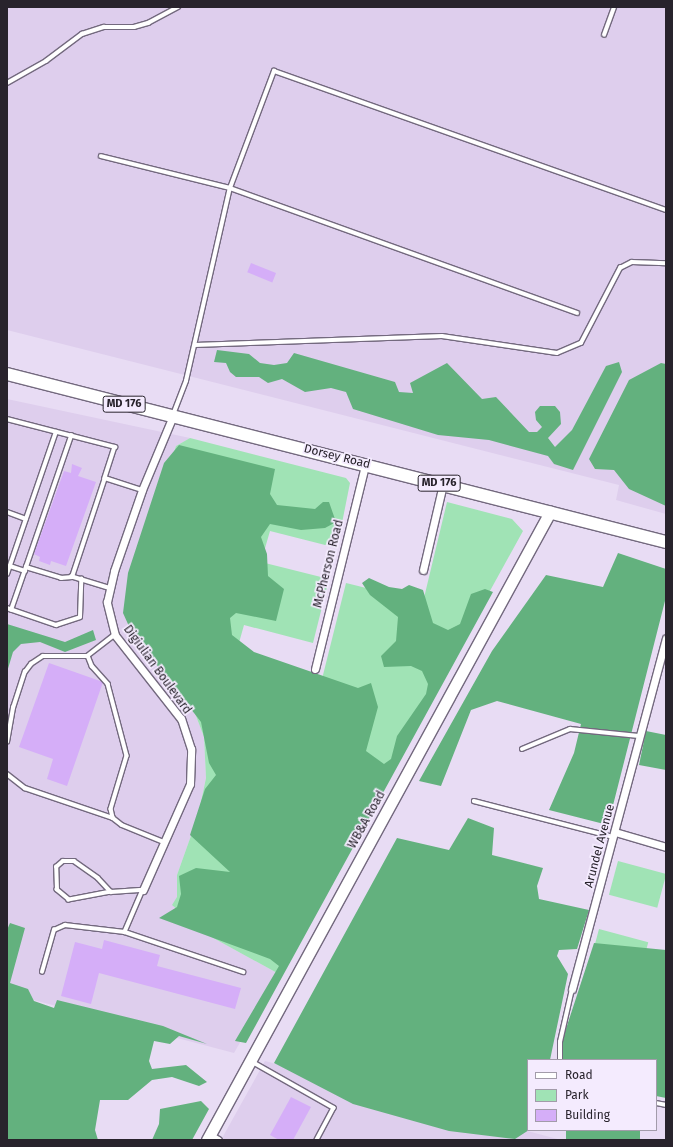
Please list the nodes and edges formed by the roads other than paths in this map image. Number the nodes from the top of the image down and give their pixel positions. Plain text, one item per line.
1 (178, 7) edge
2 (614, 7) edge
3 (604, 35) dead end
4 (7, 83) edge
5 (101, 156) dead end
6 (230, 188) junction
7 (666, 210) edge
8 (666, 263) edge
9 (577, 314) dead end
10 (195, 345) junction
11 (7, 374) edge
12 (172, 416) junction
13 (7, 419) edge
14 (56, 432) junction
15 (71, 436) junction
16 (365, 465) junction
17 (105, 478) junction
18 (443, 484) junction
19 (142, 490) junction
20 (7, 512) edge
21 (550, 512) junction
22 (26, 519) junction
23 (666, 542) edge
24 (10, 566) junction
25 (25, 569) junction
26 (423, 570) dead end
27 (7, 574) edge
28 (72, 577) junction
29 (81, 579) junction
30 (108, 588) junction
31 (7, 608) edge
32 (11, 610) junction
33 (115, 635) junction
34 (666, 638) edge
35 (88, 656) junction
36 (315, 669) dead end
37 (640, 736) junction
38 (7, 742) edge
39 (522, 749) dead end
40 (7, 774) edge
41 (474, 801) dead end
42 (113, 818) junction
43 (614, 835) junction
44 (164, 842) junction
45 (666, 846) edge
46 (143, 890) junction
47 (111, 892) junction
48 (125, 932) junction
49 (42, 972) dead end
50 (243, 972) dead end
51 (572, 989) joint
52 (560, 1059) edge
53 (250, 1060) junction
54 (211, 1138) edge
55 (317, 1140) edge

1 - 4 lane
2 - 3 lane
5 - 6 lane
6 - 7 lane
6 - 9 lane
6 - 10 lane
8 - 10 lane
10 - 12 lane
11 - 12 main road, Dorsey Road / MD 176
12 - 16 main road, Dorsey Road / MD 176
12 - 19 street, Digiulian Boulevard
13 - 14 lane
14 - 15 lane
14 - 22 lane
15 - 17 lane
15 - 25 lane
16 - 18 main road, Dorsey Road / MD 176
16 - 36 street, McPherson Road
17 - 19 lane
17 - 28 lane
18 - 21 main road, Dorsey Road / MD 176
18 - 26 street
19 - 30 street, Digiulian Boulevard
20 - 22 lane
21 - 23 main road, Dorsey Road / MD 176
21 - 53 street, WB&A Road
22 - 24 lane
24 - 25 lane
24 - 27 lane
25 - 28 lane
25 - 32 lane
28 - 29 lane
29 - 30 lane
29 - 32 lane
30 - 33 street, Digiulian Boulevard
31 - 32 lane
33 - 35 lane
33 - 44 street, Digiulian Boulevard
34 - 37 street, Arundel Avenue
35 - 38 lane
35 - 42 lane
37 - 39 lane
37 - 43 street, Arundel Avenue
40 - 42 lane
41 - 43 lane
42 - 44 lane
43 - 45 street
43 - 51 street, Arundel Avenue
44 - 46 street, Digiulian Boulevard
46 - 47 lane
46 - 48 lane
47 - 47 lane
48 - 49 lane
48 - 50 lane
51 - 52 lane, Arundel Avenue
53 - 54 street, WB&A Road
53 - 55 lane

